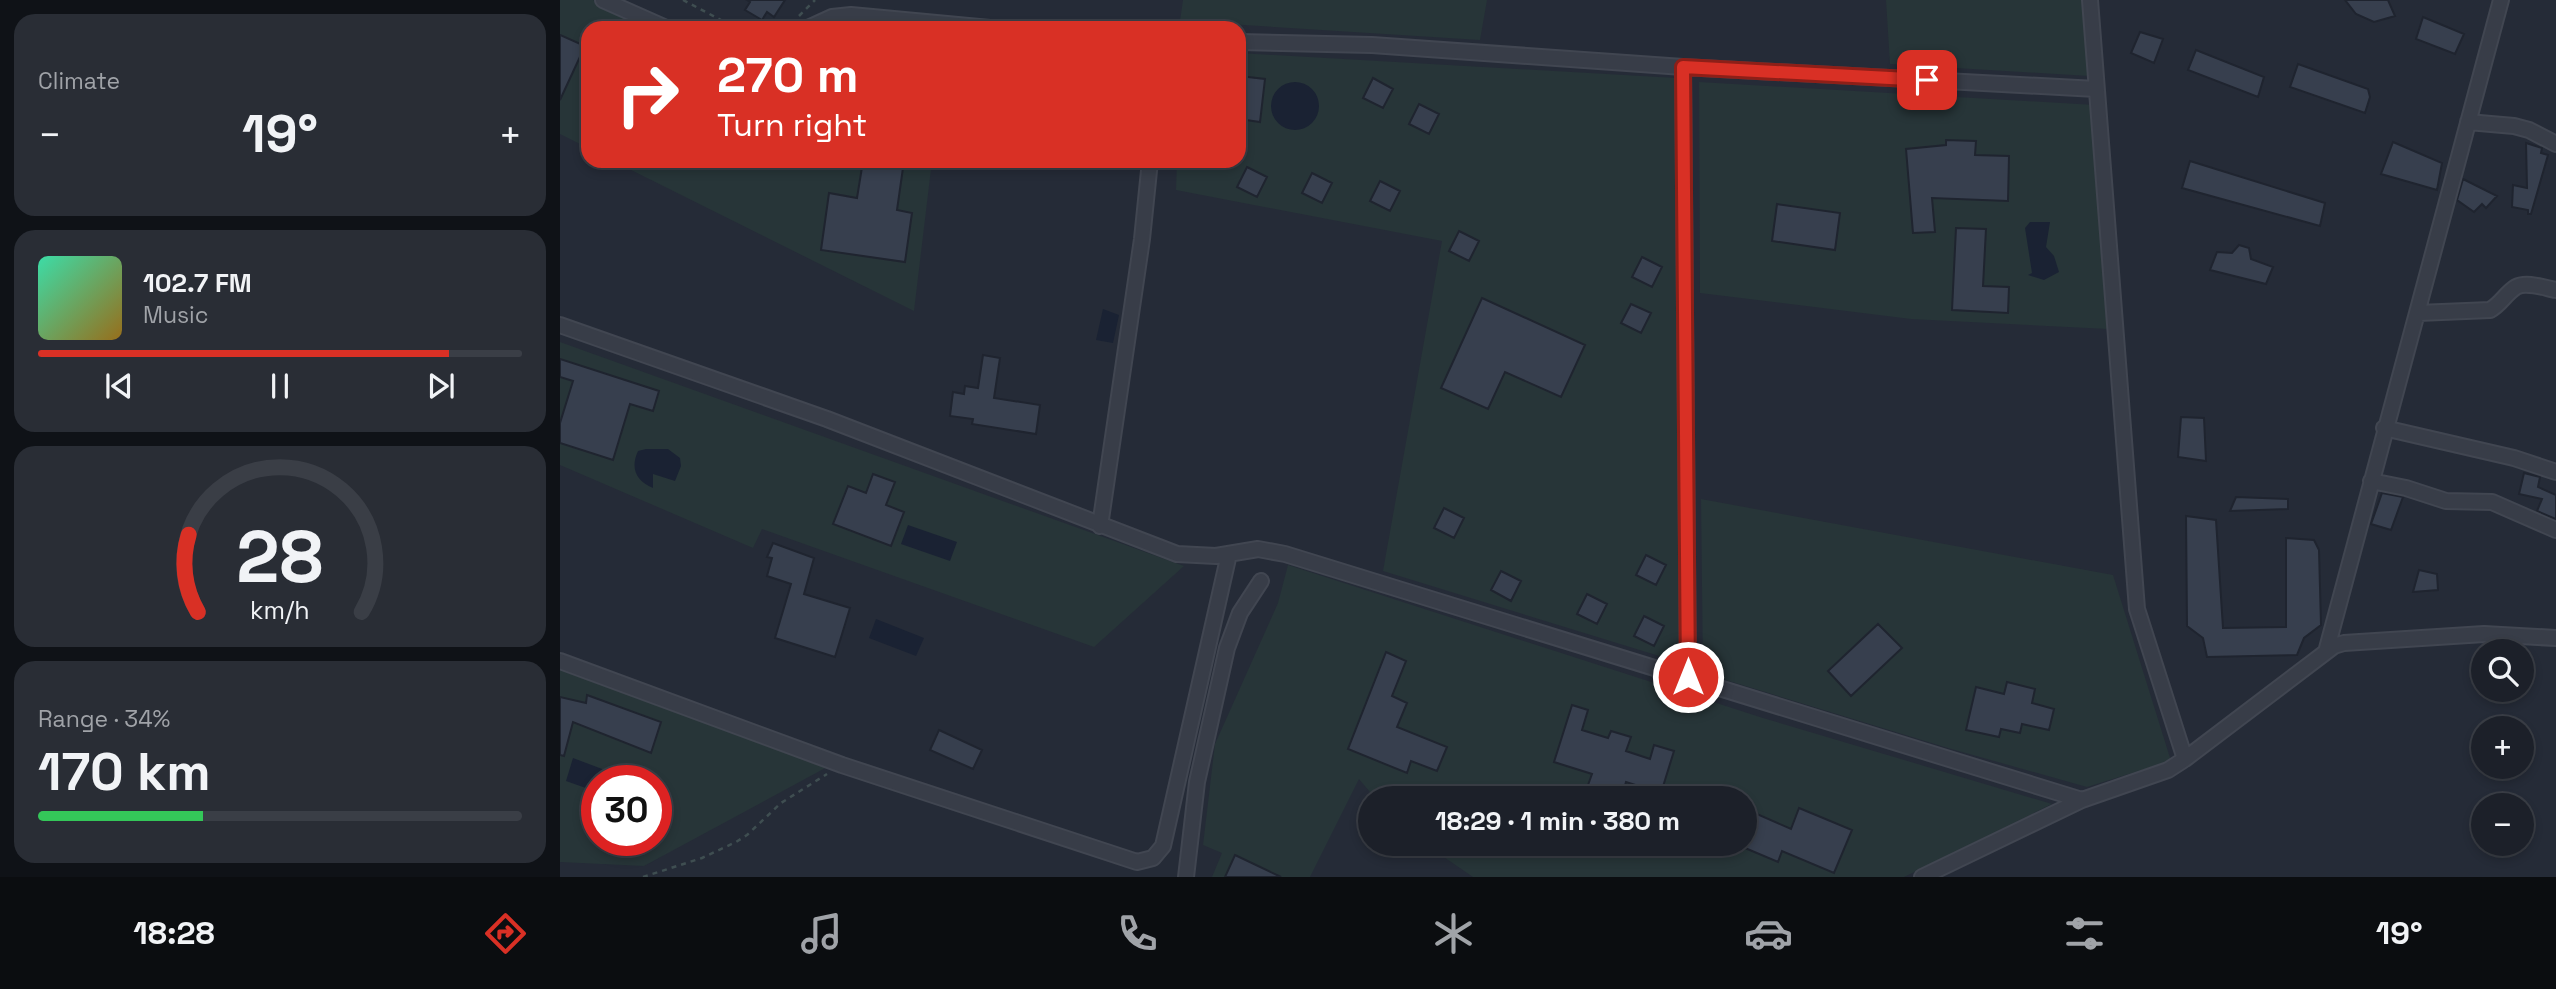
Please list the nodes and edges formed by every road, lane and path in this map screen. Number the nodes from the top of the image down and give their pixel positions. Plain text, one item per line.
1 (603, 0) edge
2 (683, 0) edge
3 (2090, 0) edge
4 (2501, 0) edge
5 (650, 21) edge
6 (723, 21) edge
7 (823, 21) edge
8 (908, 21) edge
9 (1246, 42) edge
10 (1683, 67) junction
11 (2096, 89) junction
12 (2468, 122) junction
13 (2556, 144) edge
14 (1149, 168) edge
15 (2556, 290) edge
16 (2418, 313) junction
17 (560, 325) edge
18 (2384, 428) junction
19 (2556, 472) edge
20 (2371, 481) junction
21 (1100, 526) junction
22 (2556, 530) edge
23 (1229, 554) junction
24 (1261, 581) dead end
25 (2556, 638) edge
26 (2326, 652) junction
27 (560, 661) edge
28 (1688, 677) junction
29 (2185, 759) junction
30 (842, 765) junction
31 (2082, 800) junction
32 (643, 877) edge
33 (1186, 877) edge
34 (1922, 877) edge

1 - 5 street
2 - 6 path
3 - 11 street
4 - 12 street
7 - 8 street
9 - 10 street
10 - 11 street
10 - 28 street
11 - 29 street
12 - 13 street
12 - 16 street
14 - 21 street
15 - 16 street
16 - 18 street
17 - 21 street
18 - 19 street
18 - 20 street
20 - 22 street
20 - 26 street
21 - 23 street
23 - 28 street
23 - 30 street
24 - 33 street
25 - 26 street
26 - 29 street
27 - 30 street
28 - 31 street
29 - 31 street
30 - 32 path
31 - 34 street

